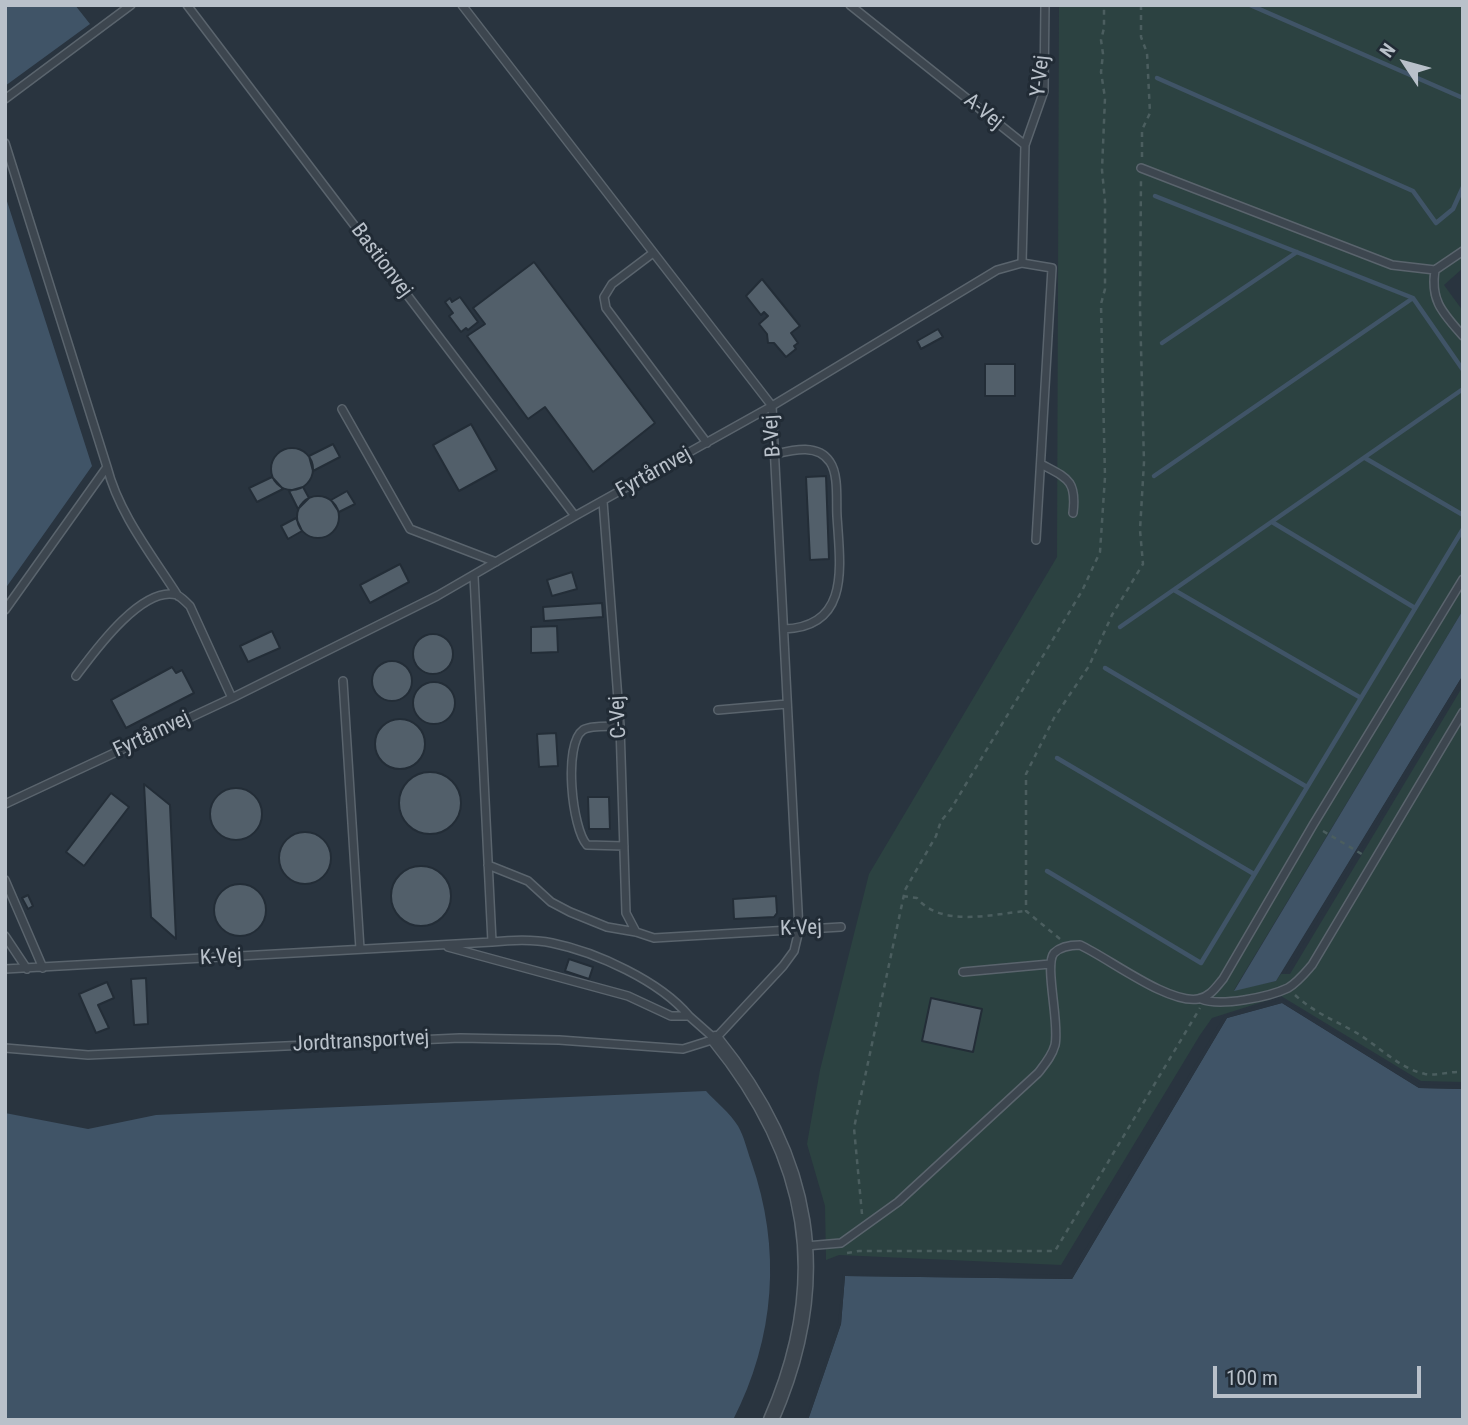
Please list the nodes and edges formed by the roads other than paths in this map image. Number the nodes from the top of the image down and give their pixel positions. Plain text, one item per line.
1 (131, 5) edge
2 (187, 5) edge
3 (462, 5) edge
4 (850, 5) edge
5 (1045, 5) edge
6 (5, 99) edge
7 (5, 143) edge
8 (1024, 145) junction
9 (1141, 168) road end
10 (1463, 251) edge
11 (653, 253) junction
12 (1022, 263) junction
13 (1435, 270) junction
14 (1463, 335) edge
15 (772, 406) junction
16 (342, 408) dead end
17 (707, 443) junction
18 (775, 454) junction
19 (1041, 464) junction
20 (107, 467) junction
21 (603, 501) junction
22 (1073, 513) dead end
23 (575, 516) junction
24 (1036, 540) dead end
25 (496, 562) junction
26 (474, 576) junction
27 (1463, 579) edge
28 (178, 596) junction
29 (5, 610) edge
30 (784, 629) junction
31 (76, 676) dead end
32 (343, 681) dead end
33 (232, 698) junction
34 (788, 704) junction
35 (718, 710) dead end
36 (1463, 712) edge
37 (620, 726) junction
38 (5, 804) edge
39 (624, 846) junction
40 (488, 864) junction
41 (5, 880) edge
42 (841, 928) dead end
43 (799, 930) junction
44 (636, 932) junction
45 (5, 936) edge
46 (492, 942) junction
47 (437, 945) junction
48 (360, 949) junction
49 (1050, 964) junction
50 (43, 968) junction
51 (5, 969) edge
52 (27, 969) junction
53 (963, 972) dead end
54 (1201, 999) junction
55 (689, 1016) junction
56 (715, 1040) junction
57 (5, 1048) edge
58 (806, 1246) junction
59 (771, 1420) edge

1 - 6 lane
2 - 23 lane, Bastionvej
3 - 11 lane, B-Vej
4 - 8 lane, A-Vej
5 - 8 lane, Y-Vej
7 - 20 lane
8 - 12 lane, A-Vej
9 - 13 lane
10 - 13 lane
11 - 15 lane, B-Vej
11 - 17 lane
12 - 15 lane, Fyrtårnvej
12 - 19 lane
13 - 14 lane
15 - 17 lane, Fyrtårnvej
15 - 18 lane, B-Vej
16 - 25 lane
17 - 21 lane, Fyrtårnvej
18 - 30 lane, B-Vej
18 - 30 lane
19 - 22 lane
19 - 24 lane
20 - 28 lane
20 - 29 lane
21 - 23 lane, Fyrtårnvej
21 - 37 lane, C-Vej
23 - 25 lane, Fyrtårnvej
25 - 26 lane, Fyrtårnvej
26 - 33 lane, Fyrtårnvej
26 - 40 lane
27 - 54 lane
28 - 31 lane
28 - 33 lane
30 - 34 lane, B-Vej
32 - 48 lane
33 - 38 lane, Fyrtårnvej
34 - 35 lane
34 - 43 lane, B-Vej
36 - 54 lane
37 - 39 lane, C-Vej
37 - 39 lane
39 - 44 lane, C-Vej
40 - 44 lane, K-Vej
40 - 46 lane
41 - 50 lane
42 - 43 lane, K-Vej
43 - 44 lane, K-Vej
43 - 56 lane
45 - 52 lane
46 - 47 lane, K-Vej
46 - 55 lane, K-Vej
47 - 48 lane, K-Vej
47 - 55 lane, K-Vej
48 - 50 lane, K-Vej
49 - 53 lane
49 - 54 lane
49 - 58 lane
50 - 52 lane, K-Vej
51 - 52 lane, K-Vej
55 - 56 lane, K-Vej
56 - 57 lane, Jordtransportvej
56 - 58 street
58 - 59 street

